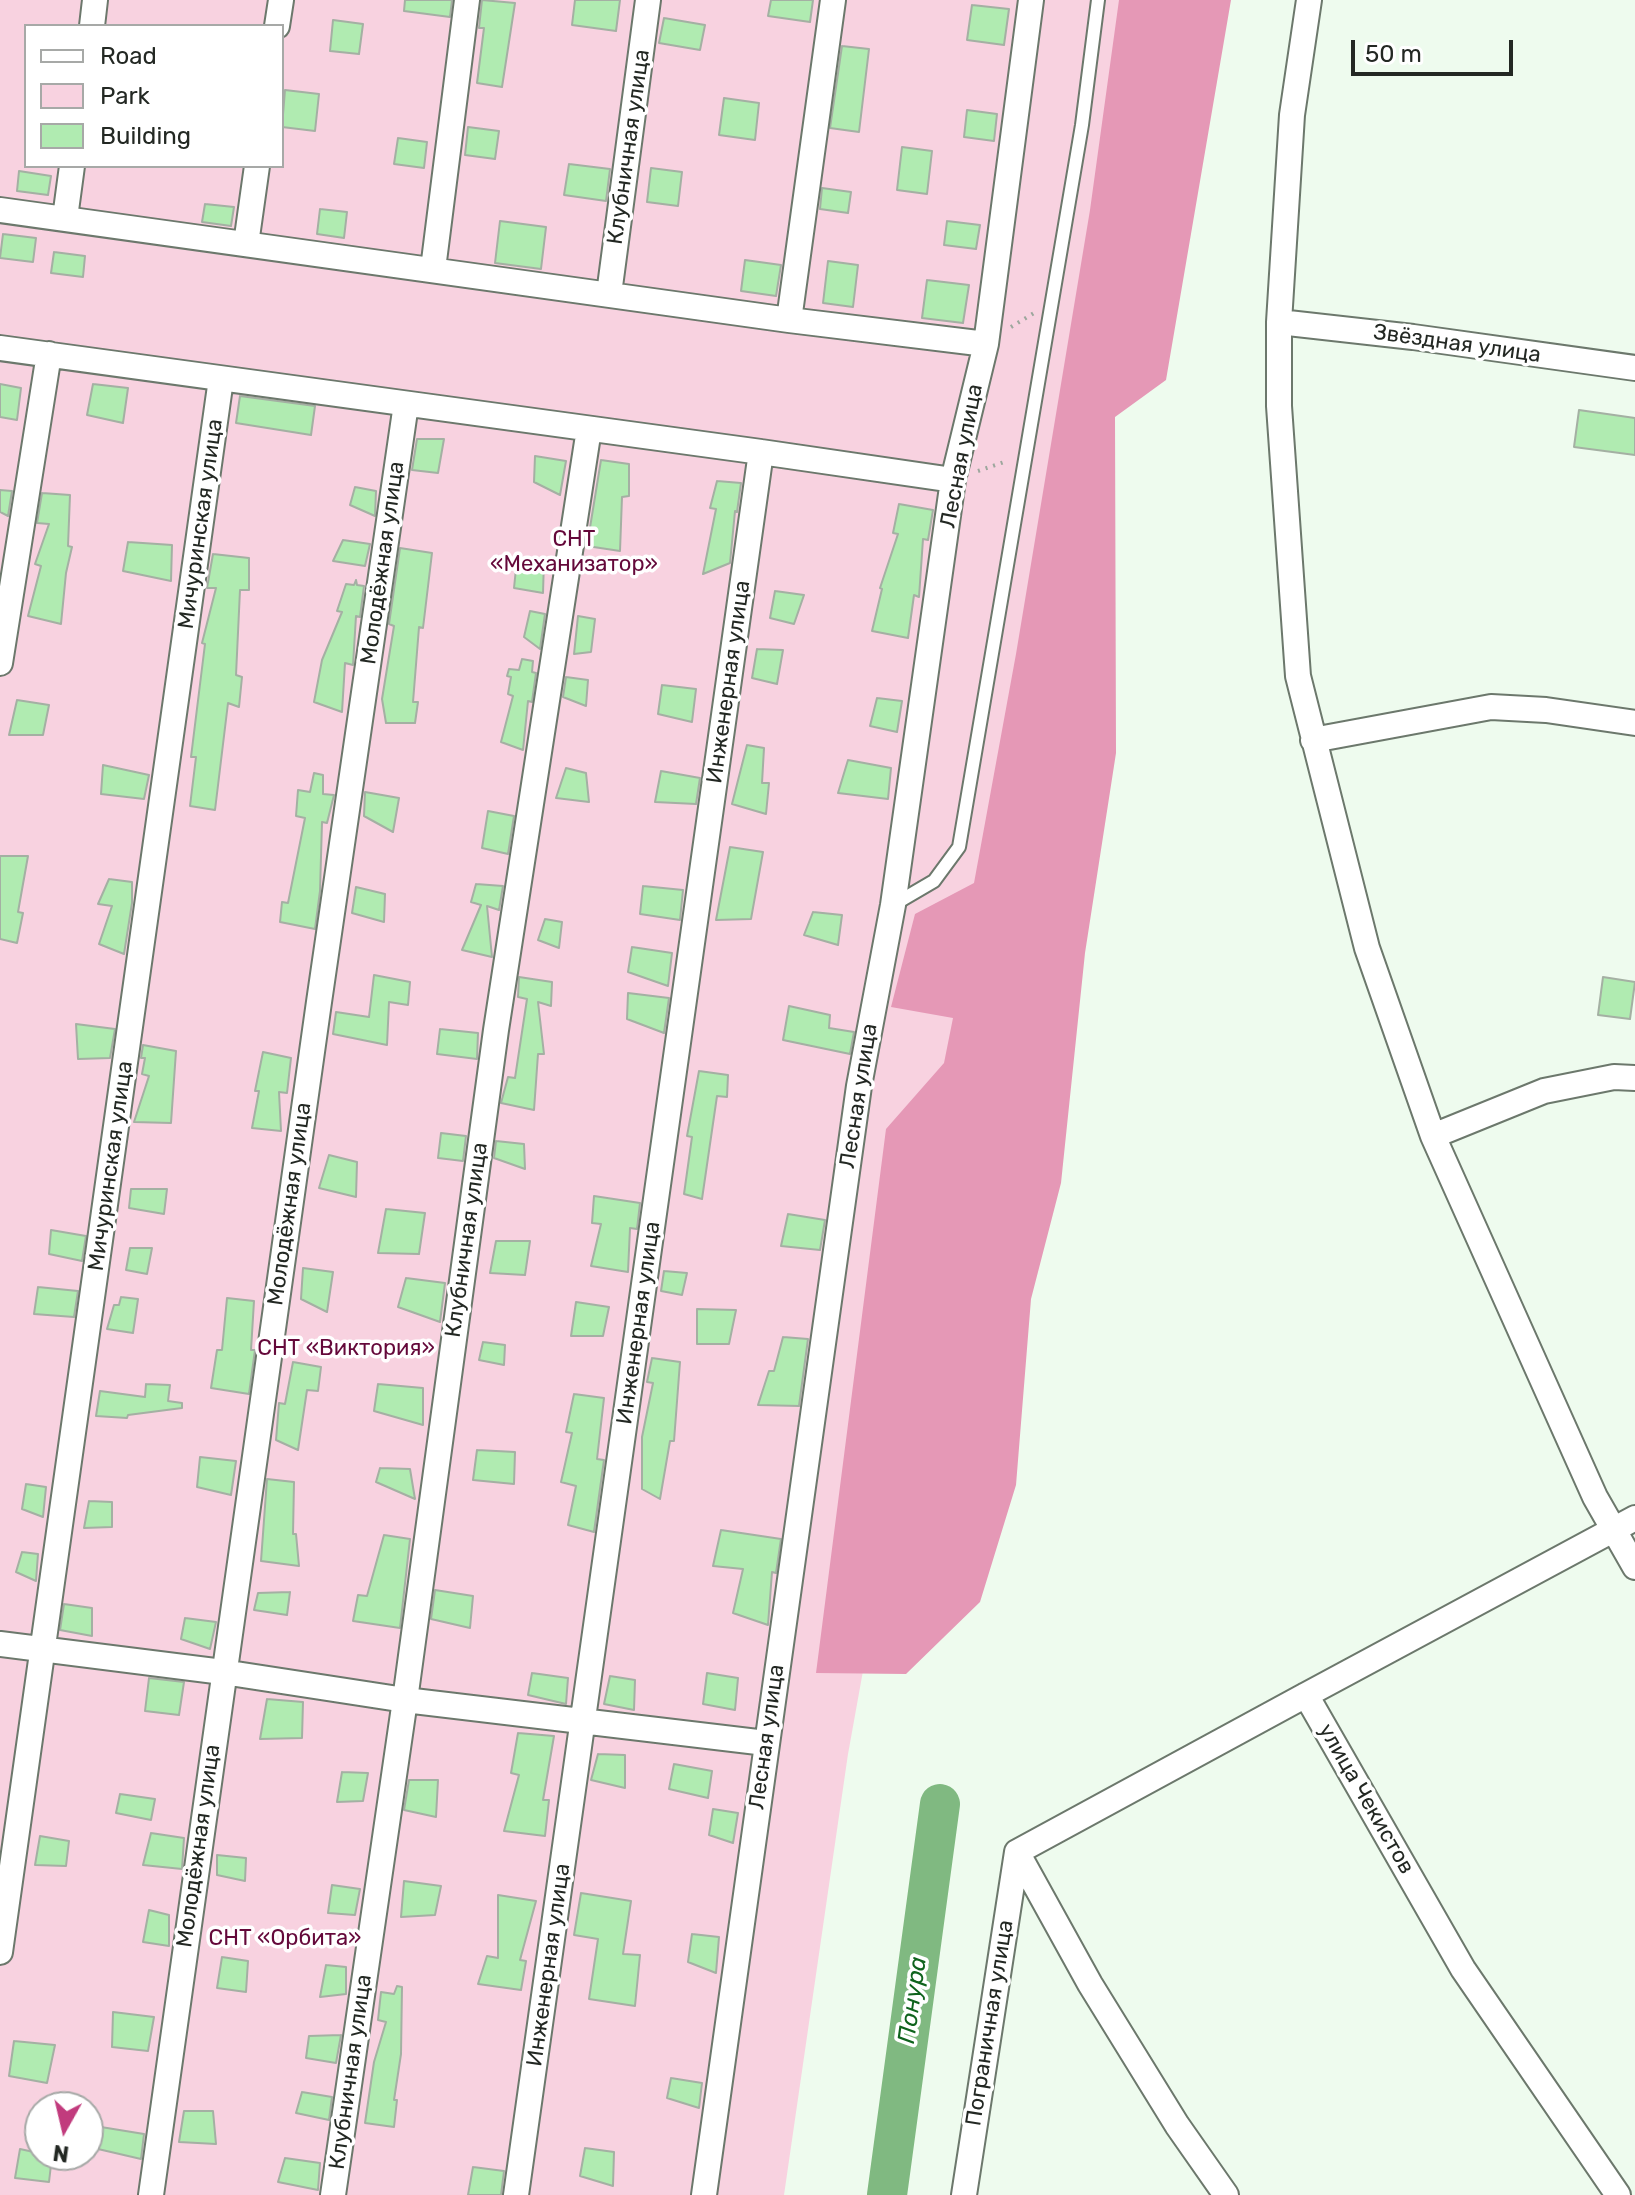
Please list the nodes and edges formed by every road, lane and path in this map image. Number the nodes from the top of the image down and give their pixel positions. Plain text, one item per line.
1 (95, 0) edge
2 (281, 0) edge
3 (467, 0) edge
4 (648, 0) edge
5 (833, 0) edge
6 (1031, 0) edge
7 (1098, 0) edge
8 (1309, 0) edge
9 (92, 24) edge
10 (277, 24) edge
11 (72, 168) edge
12 (257, 168) edge
13 (0, 210) edge
14 (65, 218) junction
15 (246, 244) junction
16 (433, 269) junction
17 (609, 294) junction
18 (1052, 302) junction
19 (789, 320) junction
20 (1279, 322) junction
21 (986, 344) junction
22 (0, 348) edge
23 (49, 354) junction
24 (1635, 368) edge
25 (221, 379) junction
26 (406, 404) junction
27 (589, 429) junction
28 (761, 452) junction
29 (1026, 454) junction
30 (953, 480) junction
31 (0, 663) edge
32 (1635, 723) edge
33 (1313, 740) junction
34 (893, 905) junction
35 (1635, 1078) edge
36 (1433, 1136) junction
37 (1624, 1523) edge
38 (1635, 1567) edge
39 (0, 1644) edge
40 (43, 1650) junction
41 (223, 1672) junction
42 (1306, 1695) junction
43 (405, 1700) junction
44 (583, 1722) junction
45 (766, 1743) junction
46 (1017, 1852) junction
47 (0, 1952) edge
48 (151, 2195) edge
49 (333, 2195) edge
50 (516, 2195) edge
51 (704, 2195) edge
52 (964, 2195) edge
53 (1226, 2195) edge
54 (1618, 2195) edge

1 - 9 street
2 - 10 street
3 - 16 street
4 - 17 street, Клубничная улица
5 - 19 street
6 - 21 street, Лесная улица
7 - 18 lane
8 - 20 street
11 - 14 street
12 - 15 street
13 - 14 street
14 - 15 street
15 - 16 street
16 - 17 street
17 - 19 street
18 - 21 path
18 - 29 lane
19 - 21 street
20 - 24 street, Звёздная улица
20 - 33 street
21 - 30 street, Лесная улица
22 - 23 street
23 - 25 street
23 - 31 street
25 - 26 street
25 - 40 street, Мичуринская улица
26 - 27 street
26 - 41 street, Молодёжная улица
27 - 28 street
27 - 43 street, Клубничная улица
28 - 30 street
28 - 44 street, Инженерная улица
29 - 30 path
29 - 34 lane
30 - 34 street, Лесная улица
32 - 33 street
33 - 36 street
34 - 45 street, Лесная улица
35 - 36 street
36 - 37 street
37 - 38 street
37 - 42 street
39 - 40 street
40 - 41 street
40 - 47 street, Мичуринская улица
41 - 43 street
41 - 48 street, Молодёжная улица
42 - 46 street
42 - 54 street, улица Чекистов
43 - 44 street
43 - 49 street, Клубничная улица
44 - 45 street
44 - 50 street, Инженерная улица
45 - 51 street, Лесная улица
46 - 52 street, Пограничная улица
46 - 53 street

